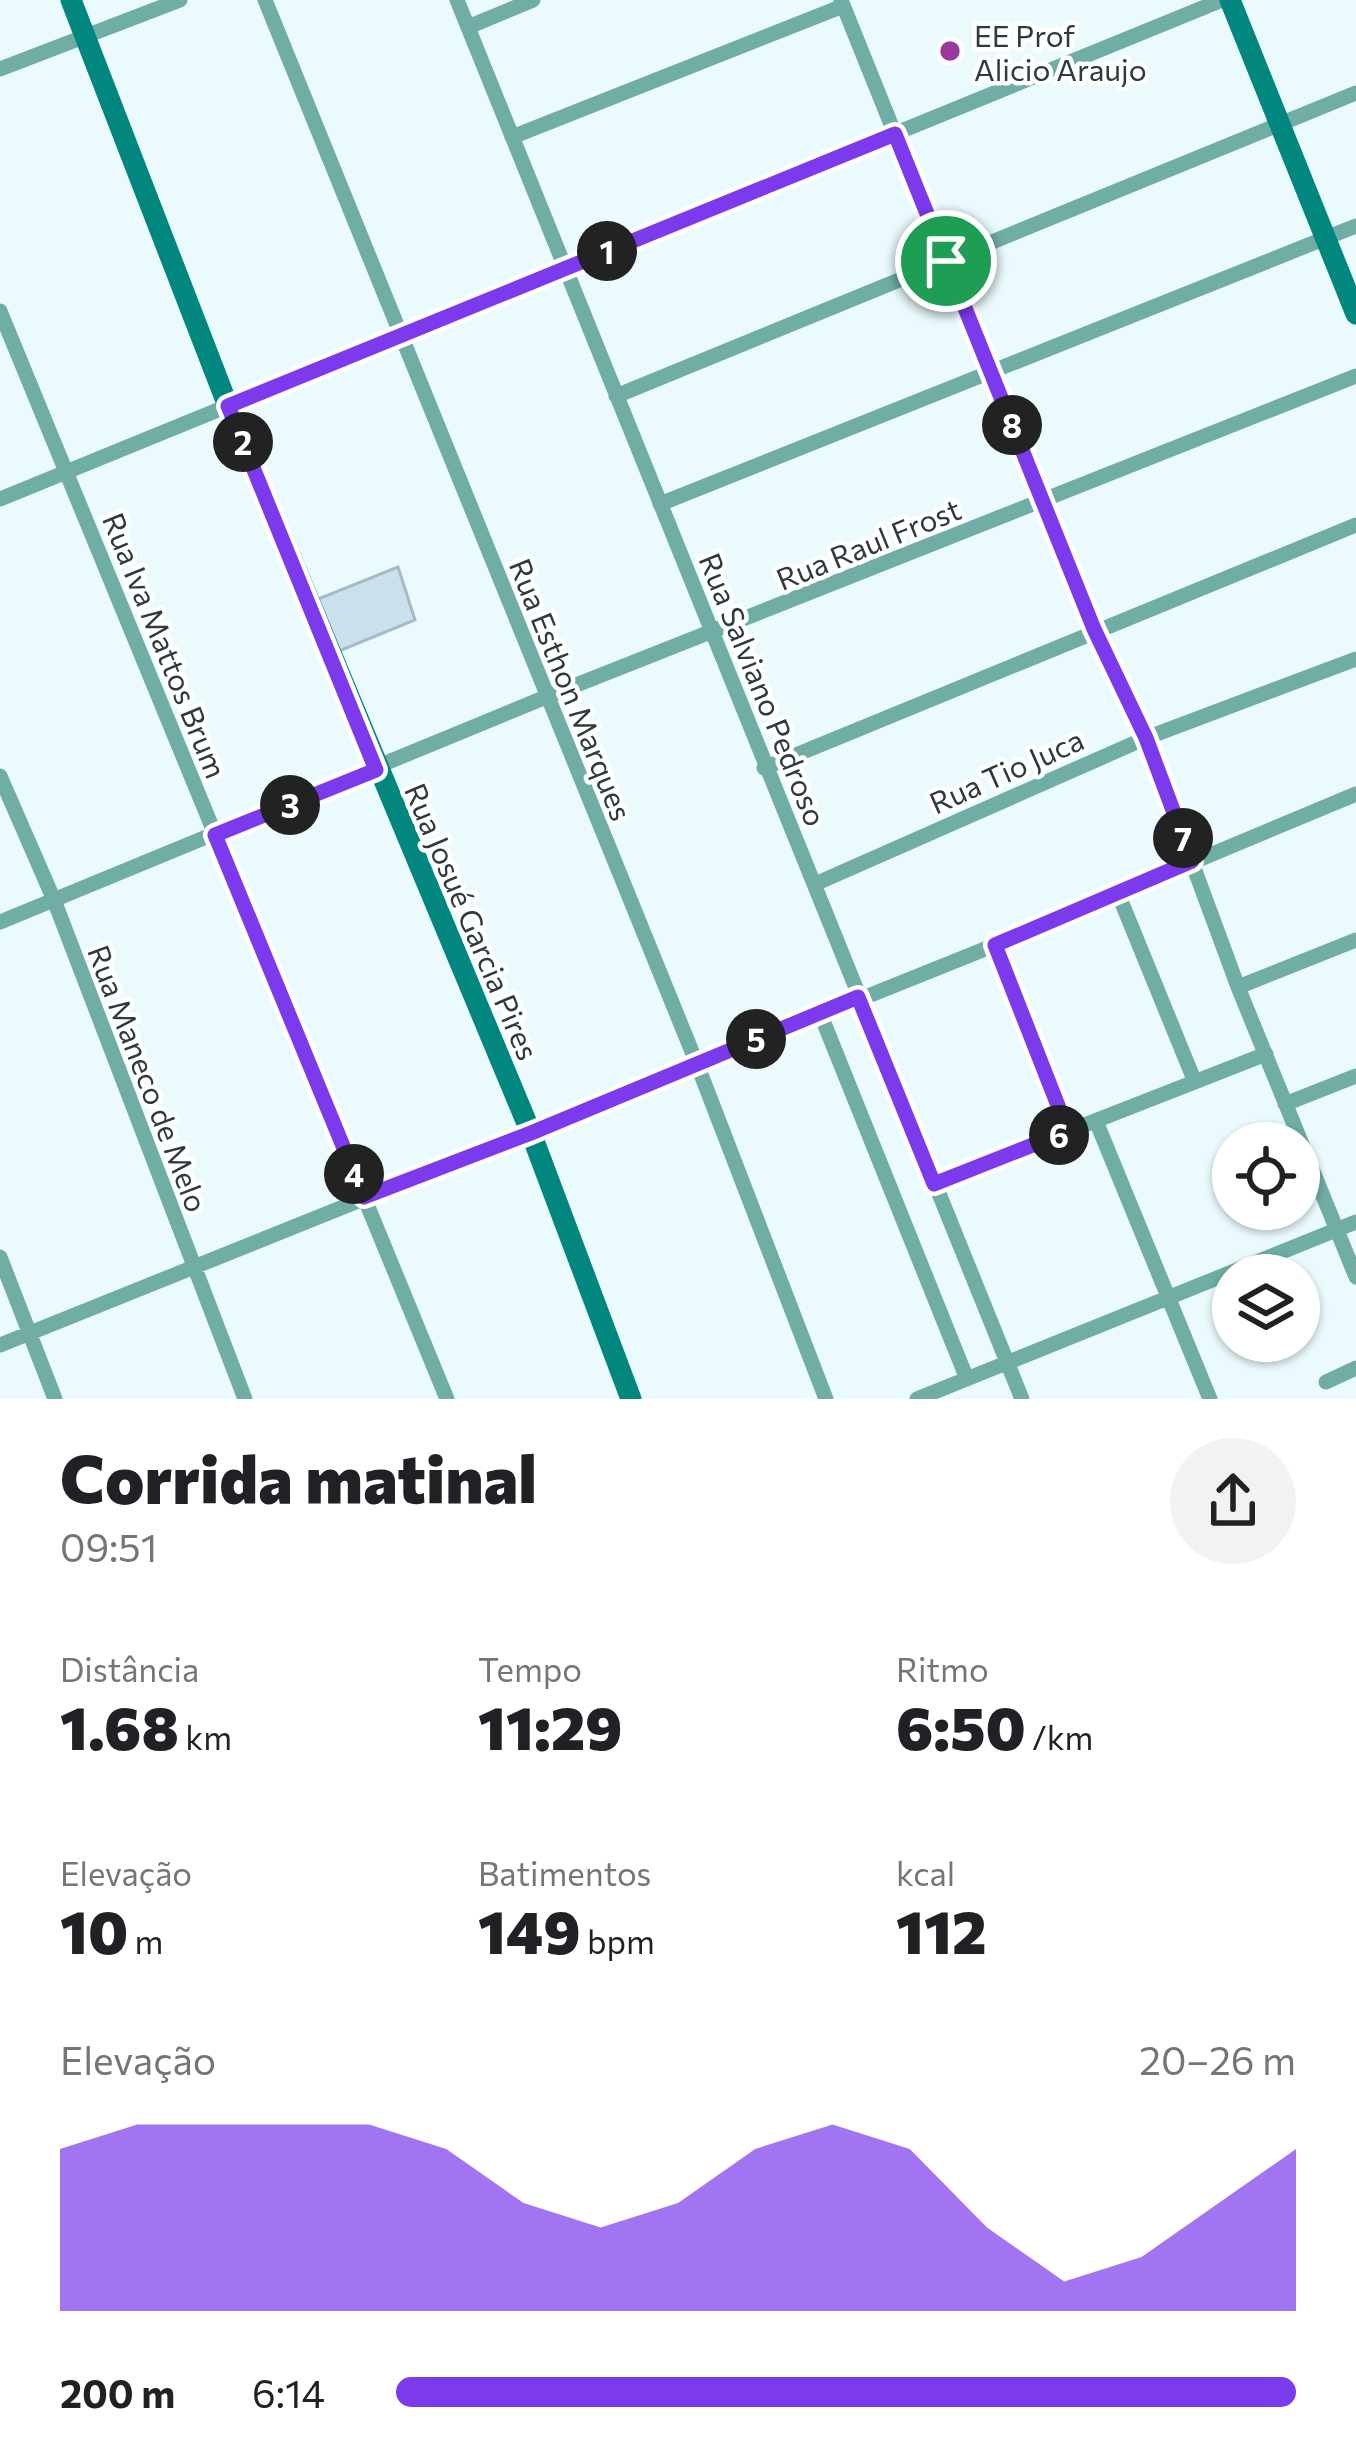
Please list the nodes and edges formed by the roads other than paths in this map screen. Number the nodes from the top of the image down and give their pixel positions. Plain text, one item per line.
1 (71, 0) edge
2 (181, 0) edge
3 (265, 0) edge
4 (457, 0) edge
5 (532, 0) edge
6 (1226, 0) edge
7 (842, 3) edge
8 (468, 27) junction
9 (86, 37) junction
10 (0, 69) edge
11 (1356, 93) edge
12 (1280, 125) junction
13 (895, 134) junction
14 (512, 137) junction
15 (1356, 226) edge
16 (1326, 238) junction
17 (946, 261) junction
18 (565, 268) junction
19 (0, 311) edge
20 (1356, 314) edge
21 (404, 336) junction
22 (990, 372) junction
23 (1356, 376) edge
24 (616, 396) junction
25 (228, 406) junction
26 (66, 472) junction
27 (0, 499) edge
28 (1043, 502) junction
29 (660, 504) junction
30 (1356, 525) edge
31 (1094, 629) junction
32 (712, 634) junction
33 (1356, 659) edge
34 (546, 697) junction
35 (1146, 738) junction
36 (764, 768) junction
37 (376, 770) junction
38 (0, 776) edge
39 (1356, 794) edge
40 (215, 835) junction
41 (1192, 861) junction
42 (815, 884) junction
43 (1117, 891) junction
44 (54, 900) junction
45 (0, 922) edge
46 (1356, 940) edge
47 (995, 945) junction
48 (1238, 987) junction
49 (858, 997) junction
50 (820, 1012) junction
51 (1266, 1054) junction
52 (697, 1064) junction
53 (1356, 1076) edge
54 (1195, 1082) junction
55 (1285, 1104) junction
56 (1096, 1120) junction
57 (1068, 1131) junction
58 (531, 1133) junction
59 (934, 1184) junction
60 (364, 1197) junction
61 (1356, 1222) edge
62 (1337, 1230) junction
63 (0, 1256) edge
64 (192, 1267) junction
65 (1356, 1277) edge
66 (1168, 1298) junction
67 (29, 1333) junction
68 (0, 1345) edge
69 (1007, 1363) junction
70 (1356, 1368) edge
71 (967, 1379) junction
72 (1326, 1382) dead end
73 (55, 1399) edge
74 (245, 1399) edge
75 (447, 1399) edge
76 (631, 1399) edge
77 (826, 1399) edge
78 (917, 1399) edge
79 (1022, 1399) edge
80 (1210, 1399) edge

1 - 9 street, Rua Josué Garcia Pires
2 - 9 street
3 - 21 street, Rua Esthon Marques
4 - 8 street, Rua Salviano Pedroso
5 - 8 street
6 - 12 street
6 - 13 street
7 - 13 street
7 - 14 street
8 - 14 street, Rua Salviano Pedroso
9 - 10 street
9 - 25 street, Rua Josué Garcia Pires
11 - 12 street
12 - 16 street
12 - 17 street
13 - 17 street
13 - 18 street
14 - 18 street, Rua Salviano Pedroso
15 - 16 street
16 - 20 street
16 - 22 street
17 - 22 street
17 - 24 street
18 - 21 street
18 - 24 street, Rua Salviano Pedroso
19 - 26 street, Rua Iva Mattos Brum
21 - 25 street
21 - 34 street, Rua Esthon Marques
22 - 28 street
22 - 29 street
23 - 28 street, Rua Raul Frost
24 - 29 street, Rua Salviano Pedroso
25 - 26 street
25 - 37 street, Rua Josué Garcia Pires
26 - 27 street
26 - 40 street, Rua Iva Mattos Brum
28 - 31 street
28 - 32 street, Rua Raul Frost
29 - 32 street, Rua Salviano Pedroso
30 - 31 street
31 - 35 street
31 - 36 street
32 - 34 street, Rua Raul Frost
32 - 36 street, Rua Salviano Pedroso
33 - 35 street, Rua Tio Juca
34 - 37 street, Rua Raul Frost
34 - 52 street, Rua Esthon Marques
35 - 41 street
35 - 42 street, Rua Tio Juca
36 - 42 street, Rua Salviano Pedroso
37 - 40 street, Rua Raul Frost
37 - 58 street, Rua Josué Garcia Pires
38 - 44 street, Rua Maneco de Melo
39 - 41 street
40 - 44 street, Rua Raul Frost
40 - 60 street, Rua Iva Mattos Brum
41 - 43 street
41 - 48 street
42 - 49 street, Rua Salviano Pedroso
43 - 47 street
43 - 54 street
44 - 45 street, Rua Raul Frost
44 - 64 street, Rua Maneco de Melo
46 - 48 street
47 - 49 street
47 - 57 street
48 - 51 street
49 - 50 street
49 - 59 street, Rua Salviano Pedroso
50 - 52 street
50 - 71 street
51 - 54 street
51 - 55 street
52 - 58 street
52 - 77 street, Rua Esthon Marques
53 - 55 street
54 - 56 street
55 - 62 street
56 - 57 street
56 - 66 street
57 - 59 street
58 - 60 street
58 - 76 street, Rua Josué Garcia Pires
59 - 69 street, Rua Salviano Pedroso
60 - 64 street
60 - 75 street, Rua Iva Mattos Brum
61 - 62 street
62 - 65 street
62 - 66 street
63 - 67 street
64 - 67 street
64 - 74 street, Rua Maneco de Melo
66 - 69 street
66 - 80 street
67 - 68 street
67 - 73 street
69 - 71 street
69 - 79 street, Rua Salviano Pedroso
70 - 72 street
71 - 78 street

